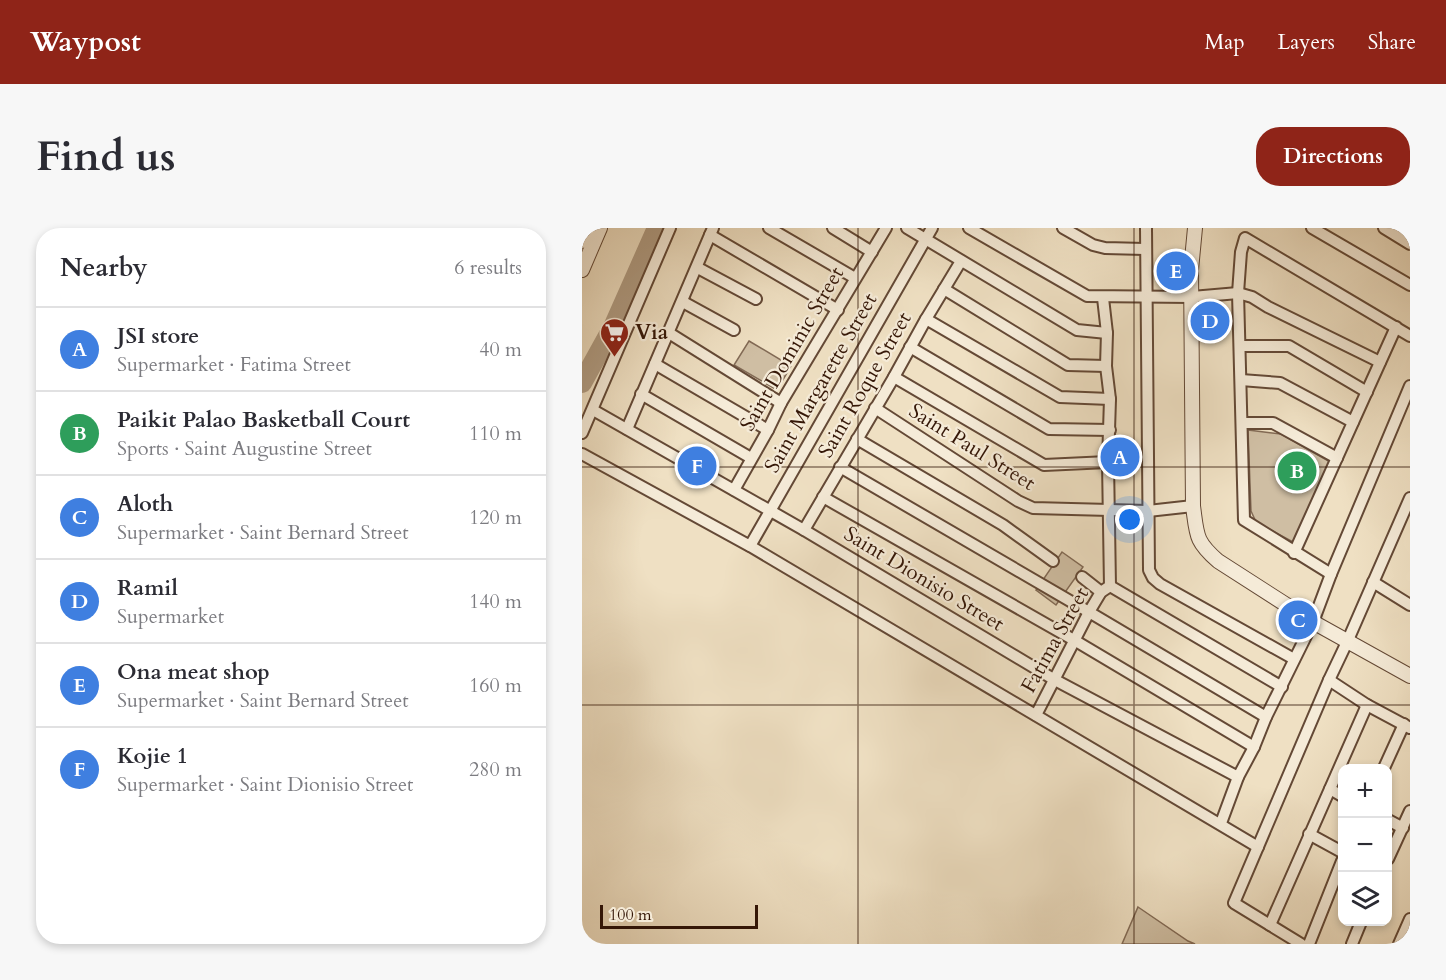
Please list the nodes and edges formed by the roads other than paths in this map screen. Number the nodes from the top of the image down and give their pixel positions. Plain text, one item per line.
1 (588, 228) edge
2 (600, 228) edge
3 (670, 228) edge
4 (769, 228) edge
5 (833, 228) edge
6 (886, 228) edge
7 (907, 228) edge
8 (932, 228) edge
9 (969, 228) edge
10 (1063, 228) edge
11 (1146, 228) edge
12 (1195, 228) edge
13 (1312, 228) edge
14 (1384, 228) edge
15 (712, 231) edge
16 (926, 239) junction
17 (582, 241) edge
18 (1410, 243) edge
19 (1145, 249) junction
20 (872, 252) junction
21 (961, 261) junction
22 (698, 268) junction
23 (582, 270) edge
24 (855, 278) junction
25 (1410, 285) edge
26 (944, 289) junction
27 (1238, 293) junction
28 (1147, 297) junction
29 (1192, 297) junction
30 (1103, 298) junction
31 (756, 300) dead end
32 (683, 302) junction
33 (838, 310) junction
34 (926, 319) junction
35 (1396, 327) junction
36 (734, 330) dead end
37 (669, 333) junction
38 (1107, 333) junction
39 (1410, 336) edge
40 (1240, 346) junction
41 (910, 347) junction
42 (1380, 362) junction
43 (655, 364) junction
44 (1106, 366) junction
45 (894, 377) junction
46 (1241, 380) junction
47 (1410, 386) edge
48 (1367, 392) junction
49 (641, 394) junction
50 (1110, 399) junction
51 (781, 403) junction
52 (875, 408) junction
53 (593, 410) junction
54 (1353, 422) junction
55 (1242, 423) junction
56 (627, 429) junction
57 (768, 430) junction
58 (1110, 430) junction
59 (582, 433) edge
60 (857, 439) junction
61 (582, 454) edge
62 (751, 458) junction
63 (1337, 458) junction
64 (1108, 462) junction
65 (840, 467) junction
66 (734, 490) junction
67 (823, 497) junction
68 (1410, 498) edge
69 (1193, 506) junction
70 (1109, 510) junction
71 (770, 511) junction
72 (1148, 511) junction
73 (804, 530) junction
74 (750, 546) junction
75 (1294, 553) junction
76 (1053, 561) dead end
77 (1330, 574) junction
78 (1082, 577) dead end
79 (1373, 582) junction
80 (1106, 589) junction
81 (1409, 603) edge
82 (1089, 612) junction
83 (1313, 622) junction
84 (1074, 640) junction
85 (1348, 640) junction
86 (1294, 659) junction
87 (1410, 676) edge
88 (1055, 680) junction
89 (1329, 680) junction
90 (1282, 687) junction
91 (1367, 705) junction
92 (1036, 715) junction
93 (1266, 717) junction
94 (1407, 726) edge
95 (1254, 747) junction
96 (1386, 764) edge
97 (1238, 777) junction
98 (1330, 789) junction
99 (1338, 794) edge
100 (1410, 811) edge
101 (1392, 822) edge
102 (1221, 823) junction
103 (1403, 828) junction
104 (1310, 834) junction
105 (1258, 847) junction
106 (1338, 850) edge
107 (1392, 851) edge
108 (1338, 871) edge
109 (1410, 919) edge
110 (1270, 925) junction
111 (1359, 926) edge
112 (1301, 944) edge
113 (1309, 944) edge
114 (1352, 944) edge
115 (1399, 944) edge

1 - 17 street
2 - 23 street
3 - 53 street
4 - 24 street
5 - 20 street
6 - 20 street, Saint Dominic Street
7 - 16 street
8 - 16 street, Saint Margarette Street
9 - 30 street
10 - 19 street
11 - 19 street
12 - 29 street
13 - 25 street
14 - 18 street
15 - 22 street
15 - 33 street
16 - 21 street
16 - 71 street, Saint Margarette Street
19 - 28 street
20 - 24 street, Saint Dominic Street
21 - 26 street, Saint Roque Street
21 - 38 street
22 - 31 street
22 - 32 street
24 - 33 street, Saint Dominic Street
26 - 34 street, Saint Roque Street
26 - 44 street
27 - 29 street
27 - 35 street
27 - 40 street
27 - 42 street
28 - 29 street
28 - 30 street
28 - 72 street
29 - 69 street
30 - 38 street, Fatima Street
32 - 36 street
32 - 37 street
33 - 51 street, Saint Dominic Street
34 - 41 street, Saint Roque Street
34 - 50 street
35 - 39 street
35 - 42 street
37 - 43 street
37 - 51 street
38 - 44 street, Fatima Street
40 - 46 street
40 - 48 street
41 - 45 street, Saint Roque Street
41 - 58 street
42 - 48 street
43 - 49 street
43 - 57 street
44 - 50 street, Fatima Street
45 - 52 street, Saint Roque Street
45 - 64 street
46 - 54 street
46 - 55 street
47 - 77 street
48 - 54 street
49 - 56 street
49 - 62 street
50 - 58 street, Fatima Street
51 - 57 street, Saint Dominic Street
52 - 60 street, Saint Roque Street
52 - 70 street, Saint Paul Street
53 - 56 street, Saint Dionisio Street
53 - 59 street
54 - 63 street
55 - 63 street
55 - 75 street
56 - 66 street, Saint Dionisio Street
57 - 62 street, Saint Dominic Street
58 - 64 street, Fatima Street
60 - 65 street, Saint Roque Street
60 - 76 street
61 - 74 street
62 - 66 street, Saint Dominic Street
63 - 75 street
64 - 70 street, Fatima Street
65 - 67 street, Saint Roque Street
65 - 82 street
66 - 71 street, Saint Dionisio Street
67 - 73 street, Saint Roque Street
67 - 84 street
68 - 79 street
69 - 72 street, Saint Paul Street
69 - 83 street
70 - 72 street, Saint Paul Street
70 - 80 street, Fatima Street
71 - 73 street, Saint Dionisio Street
71 - 74 street, Saint Margarette Street
72 - 86 street
73 - 88 street, Saint Dionisio Street
74 - 92 street
75 - 77 street
77 - 83 street
78 - 80 street
79 - 81 street
79 - 85 street
80 - 82 street, Fatima Street
80 - 90 street
82 - 84 street, Fatima Street
82 - 93 street
83 - 85 street
83 - 86 street
84 - 88 street, Fatima Street
84 - 95 street
85 - 87 street
85 - 89 street
86 - 90 street
88 - 92 street, Fatima Street
88 - 97 street, Saint Dionisio Street
89 - 91 street
89 - 105 street
90 - 93 street
91 - 94 street
91 - 98 street
92 - 102 street
93 - 95 street
94 - 96 street
95 - 97 street
97 - 102 street
98 - 99 street
98 - 104 street
100 - 103 street
101 - 103 street
102 - 105 street
103 - 107 street
104 - 106 street
104 - 110 street
105 - 110 street
108 - 113 street
109 - 115 street
110 - 112 street
111 - 114 street

